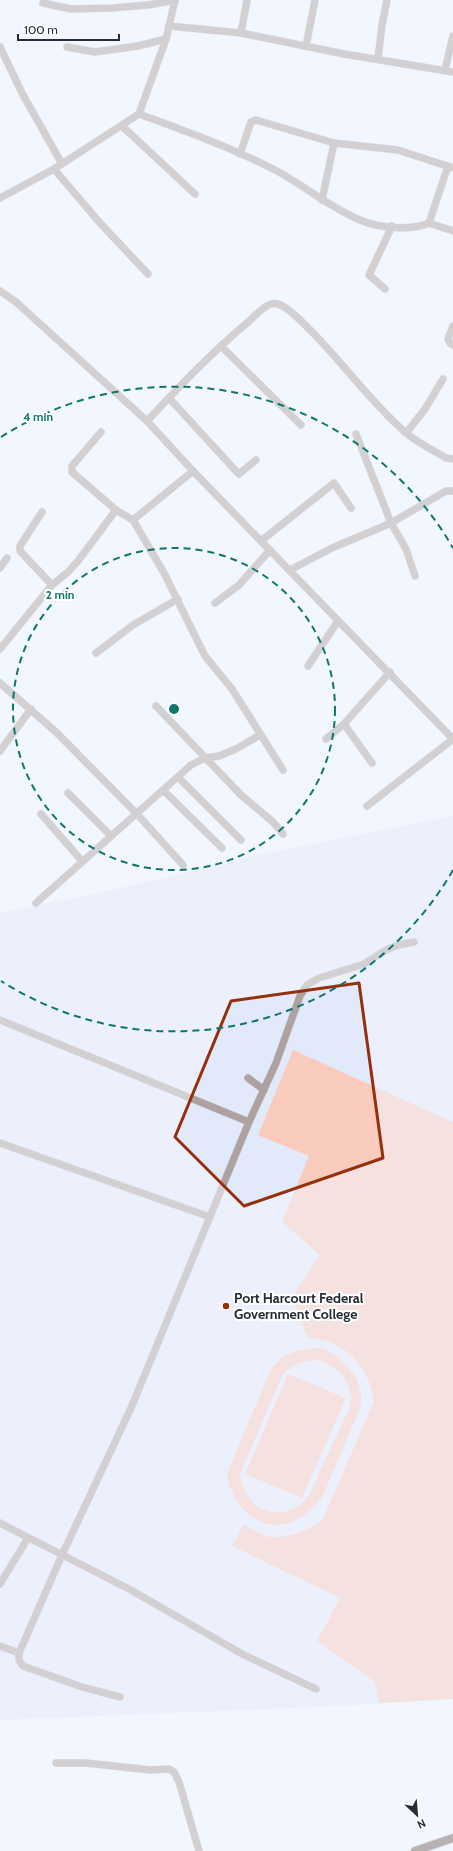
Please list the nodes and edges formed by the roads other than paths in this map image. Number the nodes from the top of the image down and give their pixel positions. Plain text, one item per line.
1 (175, 0) edge
2 (247, 0) edge
3 (315, 0) edge
4 (387, 0) edge
5 (43, 3) dead end
6 (169, 26) junction
7 (241, 33) junction
8 (453, 36) edge
9 (166, 39) junction
10 (306, 46) junction
11 (0, 47) edge
12 (67, 47) dead end
13 (378, 59) junction
14 (446, 70) junction
15 (453, 72) edge
16 (139, 114) junction
17 (122, 126) junction
18 (334, 143) junction
19 (240, 154) junction
20 (62, 164) junction
21 (450, 167) edge
22 (54, 169) junction
23 (195, 194) dead end
24 (0, 198) edge
25 (322, 200) junction
26 (429, 223) junction
27 (392, 226) junction
28 (453, 231) edge
29 (148, 274) dead end
30 (385, 289) dead end
31 (0, 291) edge
32 (453, 326) edge
33 (453, 345) edge
34 (221, 346) junction
35 (444, 379) dead end
36 (169, 398) junction
37 (147, 420) junction
38 (301, 425) dead end
39 (101, 432) dead end
40 (406, 433) junction
41 (356, 434) dead end
42 (453, 459) edge
43 (256, 460) dead end
44 (193, 471) junction
45 (453, 491) edge
46 (351, 508) dead end
47 (116, 510) junction
48 (42, 512) dead end
49 (133, 520) junction
50 (391, 523) junction
51 (261, 541) junction
52 (270, 550) junction
53 (7, 558) dead end
54 (0, 568) edge
55 (290, 570) junction
56 (415, 576) dead end
57 (52, 585) junction
58 (178, 599) junction
59 (215, 603) dead end
60 (338, 621) junction
61 (0, 649) edge
62 (96, 653) dead end
63 (308, 666) dead end
64 (390, 672) junction
65 (0, 683) edge
66 (156, 706) dead end
67 (31, 709) junction
68 (344, 724) junction
69 (260, 735) junction
70 (326, 739) dead end
71 (453, 739) edge
72 (0, 751) edge
73 (205, 758) junction
74 (372, 764) dead end
75 (283, 770) dead end
76 (178, 777) junction
77 (164, 791) junction
78 (68, 793) dead end
79 (367, 806) dead end
80 (41, 814) dead end
81 (137, 814) junction
82 (283, 834) dead end
83 (111, 836) junction
84 (241, 840) dead end
85 (222, 848) dead end
86 (82, 861) junction
87 (183, 865) dead end
88 (36, 902) dead end
89 (414, 942) dead end
90 (0, 1020) edge
91 (248, 1078) dead end
92 (264, 1090) junction
93 (249, 1122) junction
94 (0, 1143) edge
95 (210, 1217) junction
96 (0, 1523) edge
97 (28, 1538) junction
98 (62, 1555) junction
99 (0, 1584) edge
100 (0, 1646) edge
101 (19, 1653) junction
102 (316, 1689) dead end
103 (120, 1697) dead end
104 (56, 1764) dead end
105 (453, 1838) edge
106 (200, 1851) edge
107 (415, 1851) edge

1 - 5 street
1 - 6 street
2 - 7 street
3 - 10 street
4 - 13 street
6 - 7 street
6 - 9 street
7 - 10 street
8 - 14 street
9 - 12 street
9 - 16 street
10 - 13 street
11 - 20 street
13 - 14 street
14 - 15 street
16 - 17 street
16 - 19 street
17 - 20 street
17 - 23 street
18 - 19 street
18 - 21 street
18 - 25 street
19 - 25 street
20 - 22 street
21 - 26 street
22 - 24 street
22 - 29 street
25 - 27 street
26 - 27 street
26 - 28 street
27 - 30 street
31 - 37 street
32 - 33 street
34 - 36 street
34 - 38 street
34 - 40 street
35 - 40 street
36 - 37 street
36 - 43 street
37 - 44 street
39 - 47 street
40 - 42 street
41 - 50 street
44 - 49 street
44 - 51 street
45 - 50 street
46 - 51 street
47 - 49 street
47 - 57 street
48 - 57 street
49 - 58 street
50 - 55 street
50 - 56 street
51 - 52 street
52 - 55 street
52 - 59 street
53 - 54 street
55 - 60 street
57 - 61 street
58 - 62 street
58 - 69 street
60 - 63 street
60 - 64 street
64 - 68 street
64 - 71 street
65 - 67 street
66 - 73 street
67 - 72 street
67 - 81 street
68 - 70 street
68 - 74 street
69 - 73 street
69 - 75 street
71 - 79 street
73 - 76 street
73 - 82 street
76 - 77 street
76 - 84 street
77 - 81 street
77 - 85 street
78 - 83 street
80 - 86 street
81 - 83 street
81 - 87 street
83 - 86 street
86 - 88 street
89 - 92 street
90 - 93 street
91 - 92 street
92 - 93 street
93 - 95 street
94 - 95 street
95 - 98 street
96 - 97 street
97 - 98 street
97 - 99 street
98 - 101 street
98 - 102 street
100 - 101 street
101 - 103 street
104 - 106 street
105 - 107 main road

